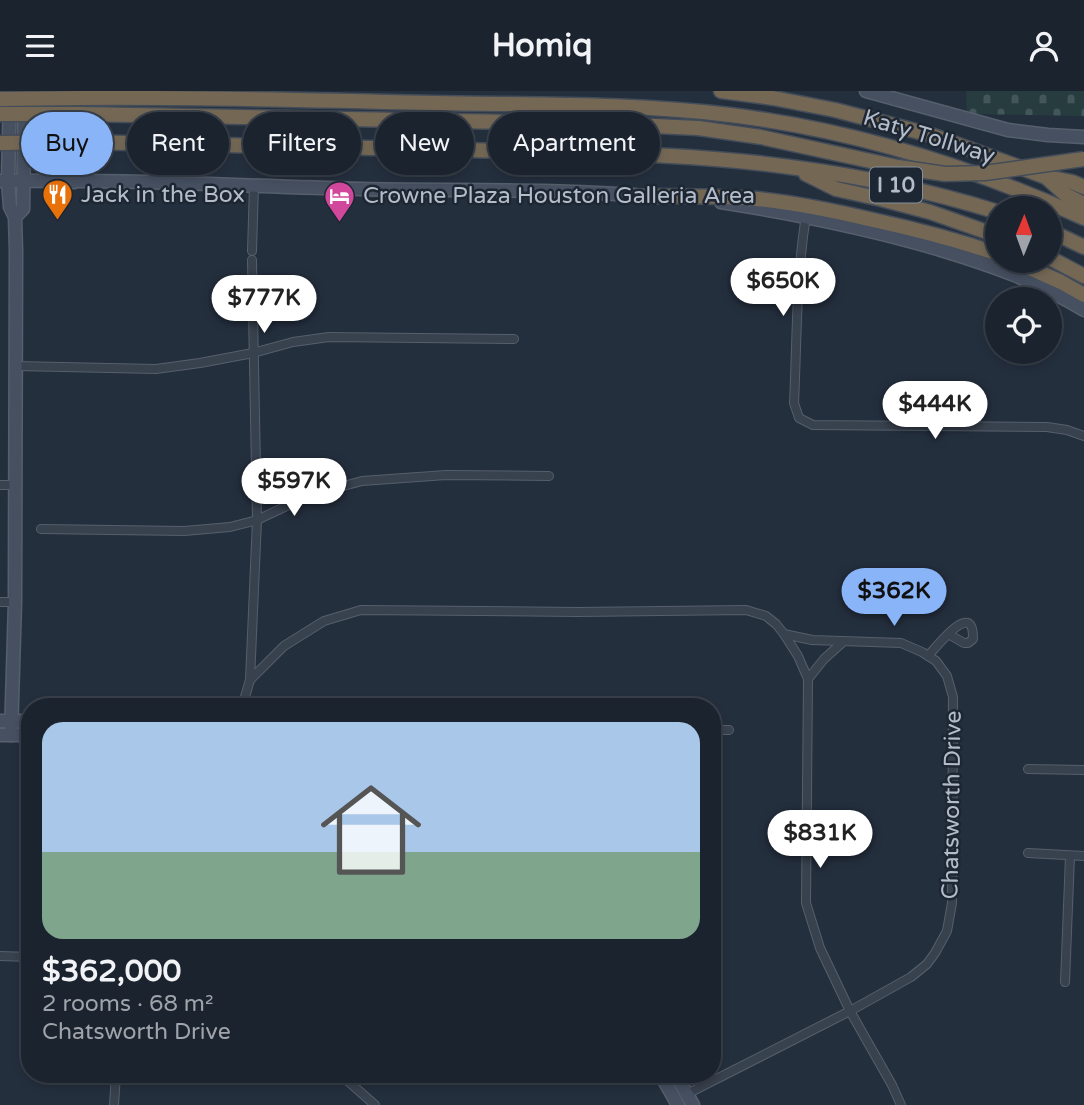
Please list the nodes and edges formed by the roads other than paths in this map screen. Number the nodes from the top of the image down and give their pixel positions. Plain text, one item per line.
1 (10, 91) edge
2 (25, 91) edge
3 (50, 91) edge
4 (721, 91) edge
5 (866, 91) edge
6 (0, 99) edge
7 (0, 105) edge
8 (80, 105) junction
9 (0, 114) edge
10 (488, 117) edge
11 (660, 121) edge
12 (660, 125) edge
13 (1084, 137) edge
14 (0, 143) edge
15 (1084, 152) edge
16 (1084, 159) edge
17 (792, 167) junction
18 (1045, 177) junction
19 (4, 181) edge
20 (23, 181) junction
21 (74, 182) junction
22 (254, 185) junction
23 (1084, 187) edge
24 (650, 196) junction
25 (1084, 204) edge
26 (985, 208) edge
27 (806, 216) junction
28 (15, 217) junction
29 (1084, 218) edge
30 (985, 231) edge
31 (1062, 237) edge
32 (1084, 247) edge
33 (985, 250) edge
34 (1062, 264) edge
35 (1041, 273) edge
36 (1084, 276) edge
37 (1084, 295) edge
38 (1084, 310) edge
39 (513, 339) dead end
40 (253, 353) junction
41 (16, 366) junction
42 (1084, 436) edge
43 (549, 476) dead end
44 (0, 485) edge
45 (15, 485) junction
46 (257, 520) junction
47 (41, 530) dead end
48 (0, 601) edge
49 (15, 602) junction
50 (784, 634) junction
51 (948, 634) dead end
52 (844, 641) junction
53 (928, 656) junction
54 (808, 679) junction
55 (250, 680) junction
56 (245, 698) edge
57 (6, 721) edge
58 (721, 730) edge
59 (729, 730) dead end
60 (6, 735) edge
61 (1028, 769) dead end
62 (1084, 770) edge
63 (1028, 853) dead end
64 (1070, 856) junction
65 (1084, 856) edge
66 (0, 956) edge
67 (21, 957) edge
68 (1065, 982) dead end
69 (850, 1011) junction
70 (721, 1081) edge
71 (115, 1083) edge
72 (350, 1083) edge
73 (667, 1083) edge
74 (678, 1083) edge
75 (716, 1083) edge
76 (683, 1101) edge
77 (114, 1105) edge
78 (375, 1105) edge
79 (901, 1105) edge

1 - 19 main road
2 - 20 main road
3 - 21 main road
4 - 18 highway, I 10
5 - 13 main road
6 - 8 highway, Katy Tollway, bridge
7 - 8 highway
8 - 9 highway, bridge
8 - 10 highway
8 - 29 highway, Katy Tollway
11 - 15 highway
12 - 16 highway, bridge
14 - 17 highway, I 10, bridge
17 - 26 highway, I 10
17 - 30 highway
18 - 23 highway
18 - 25 highway, I 10
19 - 20 main road
19 - 28 main road
20 - 21 main road
20 - 28 main road
21 - 22 main road
22 - 24 main road
22 - 40 street
24 - 27 main road
24 - 33 highway
27 - 38 main road
27 - 42 street
28 - 41 main road
31 - 32 highway
34 - 36 highway
35 - 37 highway
39 - 40 street
40 - 41 street
40 - 46 street
41 - 45 main road
43 - 46 street
44 - 45 street
45 - 49 main road
46 - 47 street
46 - 55 street
48 - 49 street
49 - 57 main road
50 - 52 street, Chatsworth Drive
50 - 54 street
50 - 55 street, Chatsworth Drive
51 - 53 street
52 - 53 street, Chatsworth Drive
52 - 54 street
53 - 69 street, Chatsworth Drive
54 - 69 street
55 - 56 street
57 - 60 main road
58 - 59 street
61 - 62 street
63 - 64 street
64 - 65 street
64 - 68 street
66 - 67 street
69 - 70 street, Chatsworth Drive
69 - 79 street
71 - 77 street
72 - 78 street
73 - 76 main road
74 - 76 main road
75 - 76 street, Chatsworth Drive

